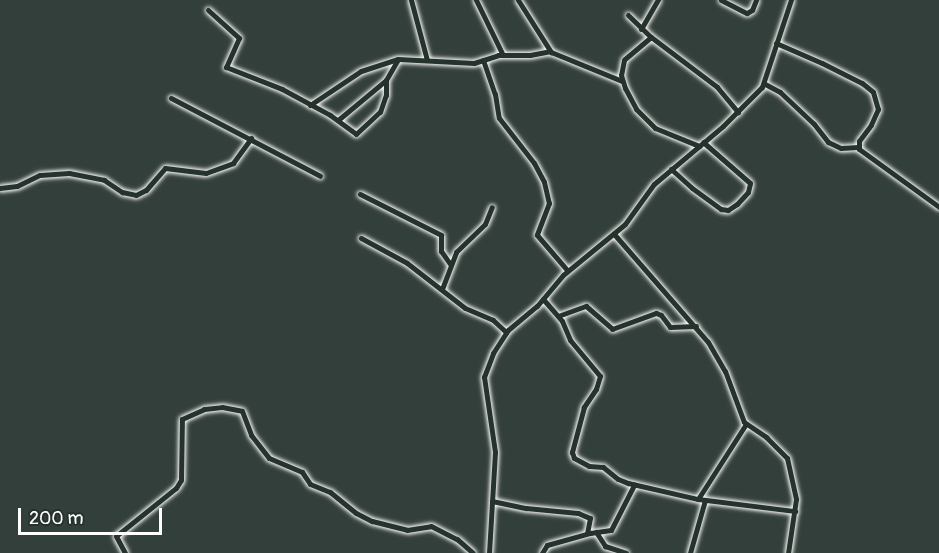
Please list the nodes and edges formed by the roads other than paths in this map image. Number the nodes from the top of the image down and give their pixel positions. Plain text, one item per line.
1 (411, 0) edge
2 (476, 0) edge
3 (518, 0) edge
4 (658, 0) edge
5 (721, 0) edge
6 (756, 0) edge
7 (791, 0) edge
8 (208, 10) dead end
9 (628, 15) dead end
10 (641, 28) junction
11 (651, 37) junction
12 (776, 43) junction
13 (550, 51) junction
14 (503, 55) junction
15 (398, 59) junction
16 (427, 60) junction
17 (483, 60) junction
18 (386, 80) junction
19 (622, 81) junction
20 (765, 84) junction
21 (171, 98) dead end
22 (310, 105) junction
23 (738, 112) junction
24 (338, 120) junction
25 (251, 138) junction
26 (701, 144) junction
27 (858, 147) junction
28 (671, 169) junction
29 (320, 176) dead end
30 (0, 188) edge
31 (360, 194) dead end
32 (492, 207) dead end
33 (939, 207) edge
34 (614, 234) junction
35 (361, 238) dead end
36 (450, 264) junction
37 (567, 270) junction
38 (442, 290) junction
39 (543, 299) junction
40 (558, 316) junction
41 (696, 326) junction
42 (506, 332) junction
43 (746, 424) junction
44 (634, 484) junction
45 (698, 499) junction
46 (705, 500) junction
47 (492, 501) junction
48 (795, 511) junction
49 (596, 532) junction
50 (587, 533) junction
51 (125, 553) edge
52 (473, 553) edge
53 (489, 553) edge
54 (542, 553) edge
55 (626, 553) edge
56 (690, 553) edge
57 (788, 553) edge

1 - 16 street
2 - 14 street
3 - 13 street
4 - 10 street
5 - 6 street
7 - 12 street
8 - 22 street
9 - 10 street
10 - 11 street
11 - 19 street
11 - 23 street
12 - 20 street
12 - 27 street
13 - 14 street
13 - 19 street
14 - 17 street
15 - 16 street
15 - 18 street
15 - 22 street
16 - 17 street
17 - 37 street
18 - 24 street
18 - 24 street
19 - 26 street
20 - 23 street
20 - 27 street
21 - 25 street
22 - 24 street
23 - 26 street
25 - 29 street
25 - 30 street
26 - 28 street
26 - 28 street
27 - 33 street
28 - 34 street
31 - 36 street
32 - 36 street
34 - 37 street
34 - 41 street
35 - 38 street
36 - 38 street
37 - 39 street
38 - 42 street
39 - 40 street
39 - 42 street
40 - 41 street
40 - 44 street
41 - 43 street
42 - 47 street
43 - 45 street
43 - 48 street
44 - 45 street
44 - 49 street
45 - 46 street
46 - 48 street
46 - 56 street
47 - 50 street
47 - 53 street
48 - 57 street
49 - 50 street
49 - 55 street
50 - 54 street
51 - 52 street

